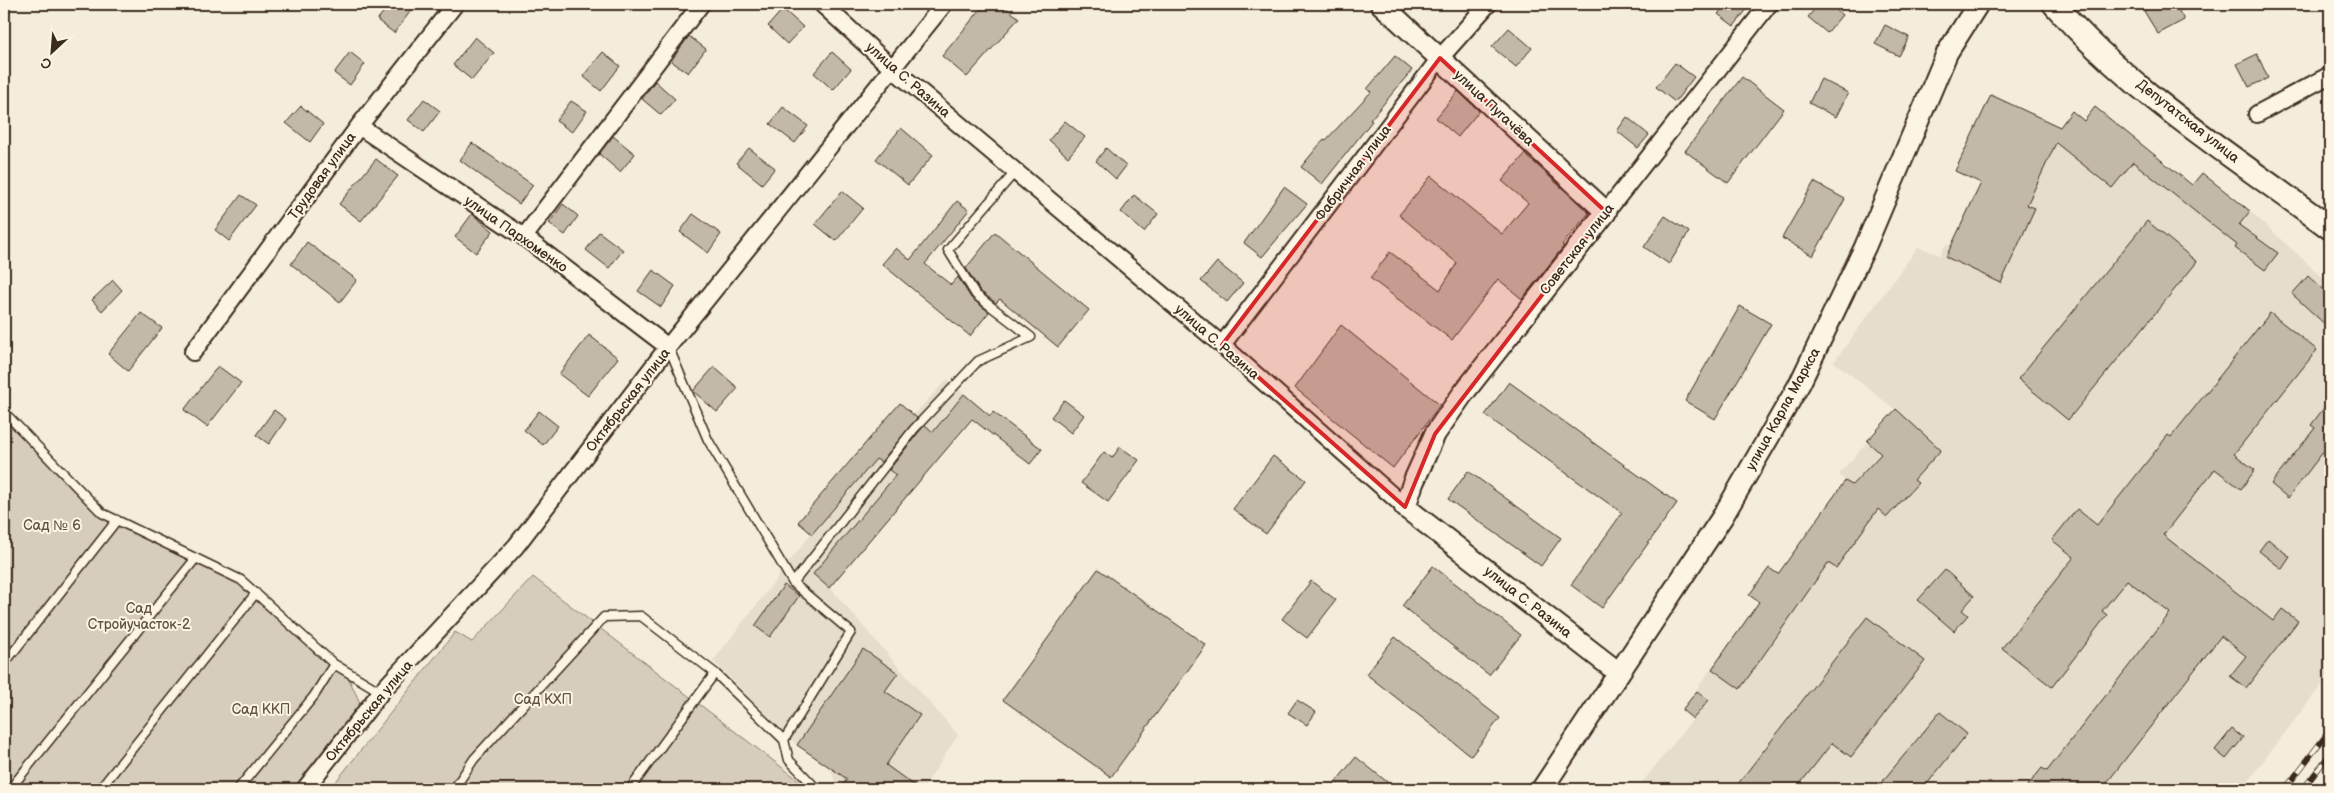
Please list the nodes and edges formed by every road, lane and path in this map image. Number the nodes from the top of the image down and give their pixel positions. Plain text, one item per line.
1 (455, 4) edge
2 (701, 4) edge
3 (822, 4) edge
4 (944, 4) edge
5 (1381, 4) edge
6 (1488, 4) edge
7 (1769, 4) edge
8 (1978, 4) edge
9 (2054, 4) edge
10 (1440, 58) junction
11 (892, 68) junction
12 (2330, 75) edge
13 (2257, 114) dead end
14 (359, 126) junction
15 (1016, 171) junction
16 (1606, 212) junction
17 (2330, 228) edge
18 (524, 237) junction
19 (1222, 345) junction
20 (668, 347) junction
21 (193, 352) dead end
22 (4, 414) edge
23 (1405, 507) junction
24 (117, 520) junction
25 (196, 558) junction
26 (793, 583) junction
27 (256, 593) junction
28 (4, 664) edge
29 (334, 664) junction
30 (715, 673) junction
31 (1619, 673) junction
32 (381, 692) junction
33 (784, 740) junction
34 (10, 789) edge
35 (100, 789) edge
36 (238, 789) edge
37 (305, 789) edge
38 (454, 789) edge
39 (630, 789) edge
40 (815, 789) edge
41 (1542, 789) edge

1 - 14 street, Трудовая улица
2 - 18 street
3 - 11 street, улица С. Разина
4 - 11 street, Октябрьская улица
5 - 10 street, улица Пугачёва
6 - 10 street, Фабричная улица
7 - 16 street, Советская улица
8 - 31 street, улица Карла Маркса
9 - 17 main road, Депутатская улица
10 - 16 street, улица Пугачёва
10 - 19 street, Фабричная улица
11 - 15 street, улица С. Разина
11 - 20 street, Октябрьская улица
12 - 13 street
14 - 18 street, улица Пархоменко
14 - 21 street, Трудовая улица
15 - 19 street, улица С. Разина
15 - 26 lane
16 - 23 street, Советская улица
18 - 20 street, улица Пархоменко
19 - 23 street, улица С. Разина
20 - 26 lane
20 - 32 street, Октябрьская улица
22 - 24 lane
23 - 31 street, улица С. Разина
24 - 25 lane
24 - 28 lane
25 - 27 lane
25 - 34 lane
26 - 33 lane
27 - 29 lane
27 - 35 lane
29 - 32 lane
29 - 36 lane
30 - 33 lane
30 - 38 lane
30 - 39 lane
31 - 41 street, улица Карла Маркса
32 - 37 street, Октябрьская улица
33 - 40 lane

